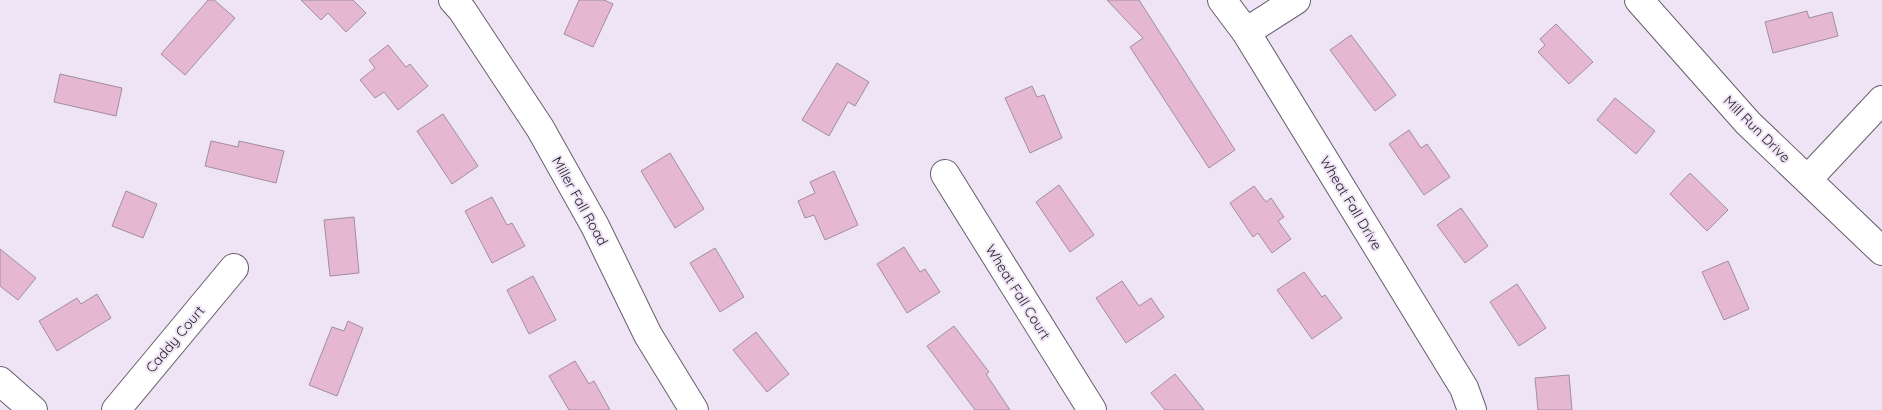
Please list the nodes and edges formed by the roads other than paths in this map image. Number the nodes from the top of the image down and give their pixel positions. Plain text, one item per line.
1 (1222, 0) edge
2 (1296, 0) edge
3 (1640, 0) edge
4 (463, 3) edge
5 (1246, 32) junction
6 (1882, 100) edge
7 (944, 174) dead end
8 (1808, 179) junction
9 (1882, 251) edge
10 (234, 268) dead end
11 (0, 381) edge
12 (34, 410) edge
13 (116, 410) edge
14 (694, 410) edge
15 (1092, 410) edge
16 (1472, 410) edge

1 - 5 street, Wheat Fall Drive
2 - 5 street
3 - 8 street, Mill Run Drive
4 - 14 street, Miller Fall Road
5 - 16 street, Wheat Fall Drive
6 - 8 street
7 - 15 street, Wheat Fall Court
8 - 9 street, Mill Run Drive
10 - 13 street, Caddy Court
11 - 12 street

